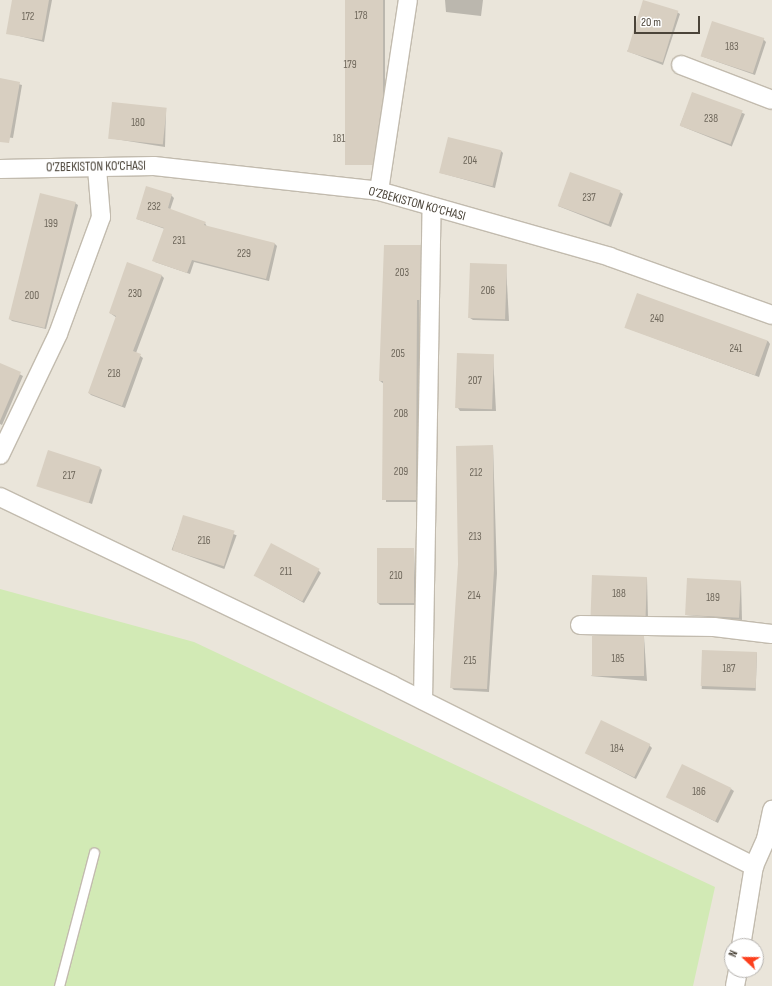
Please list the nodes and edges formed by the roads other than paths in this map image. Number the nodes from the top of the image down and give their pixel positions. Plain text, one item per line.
1 (408, 0) edge
2 (681, 66) dead end
3 (772, 100) edge
4 (97, 168) junction
5 (0, 169) edge
6 (379, 191) junction
7 (432, 207) junction
8 (772, 315) edge
9 (0, 455) edge
10 (0, 497) edge
11 (580, 625) dead end
12 (772, 634) edge
13 (423, 700) junction
14 (772, 810) edge
15 (769, 839) edge
16 (94, 853) dead end
17 (754, 866) junction
18 (743, 938) edge
19 (59, 986) edge

1 - 6 street
2 - 3 street
4 - 5 street, O‘ZBEKISTON KO‘CHASI
4 - 6 street, O‘ZBEKISTON KO‘CHASI
4 - 9 street
6 - 7 street, O‘ZBEKISTON KO‘CHASI
7 - 8 street, O‘ZBEKISTON KO‘CHASI
7 - 13 street
10 - 13 street
11 - 12 street
13 - 17 street
14 - 15 street
15 - 17 street
16 - 19 lane
17 - 18 street

